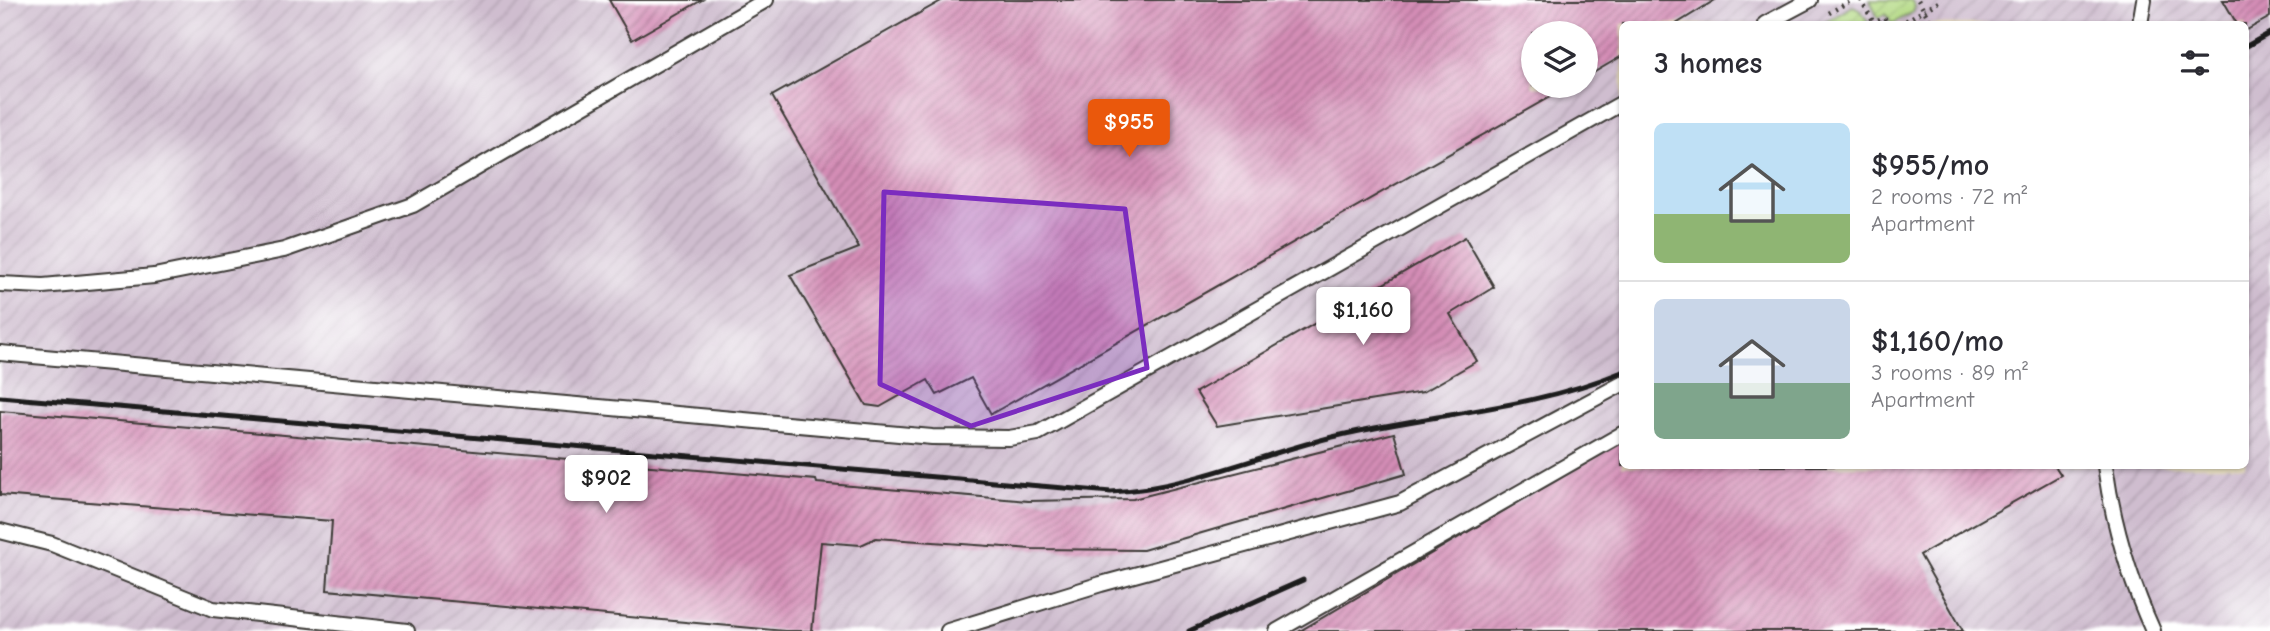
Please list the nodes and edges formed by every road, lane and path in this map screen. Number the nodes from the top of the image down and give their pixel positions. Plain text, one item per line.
1 (766, 0) edge
2 (1810, 0) edge
3 (1861, 0) edge
4 (1918, 0) edge
5 (1942, 0) edge
6 (2144, 0) edge
7 (1924, 10) junction
8 (1771, 21) edge
9 (1872, 21) edge
10 (1905, 21) edge
11 (1930, 21) edge
12 (2140, 21) edge
13 (1619, 105) edge
14 (0, 284) edge
15 (0, 353) edge
16 (1619, 386) edge
17 (1619, 436) edge
18 (2105, 469) edge
19 (0, 531) edge
20 (407, 631) edge
21 (948, 631) edge
22 (1277, 631) edge
23 (2153, 631) edge

1 - 14 lane
2 - 8 lane
3 - 9 path
4 - 7 path
5 - 7 path
6 - 12 lane
7 - 10 path
7 - 11 path
13 - 15 lane
16 - 21 lane
17 - 22 lane
18 - 23 lane
19 - 20 lane

